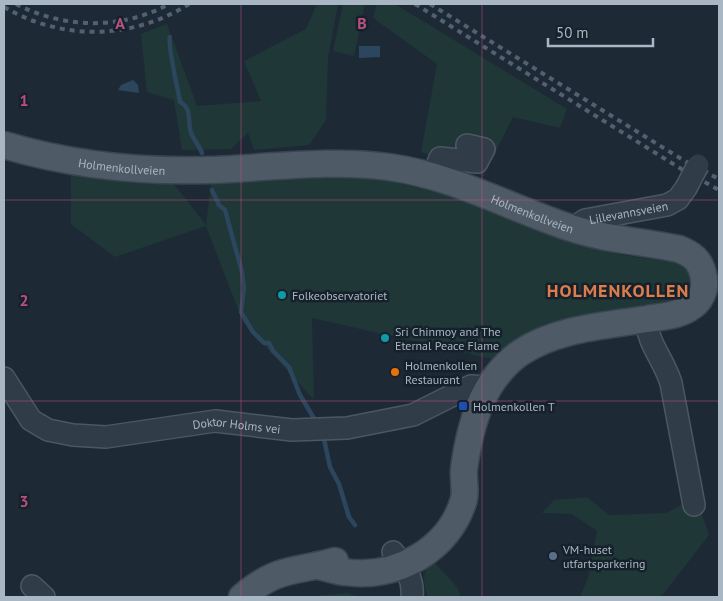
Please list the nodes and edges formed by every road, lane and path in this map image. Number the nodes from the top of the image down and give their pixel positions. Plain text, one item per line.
1 (4, 145) edge
2 (467, 145) dead end
3 (698, 166) dead end
4 (433, 177) junction
5 (572, 229) junction
6 (712, 288) edge
7 (645, 319) junction
8 (4, 378) edge
9 (488, 387) junction
10 (694, 505) dead end
11 (397, 562) junction
12 (242, 597) edge
13 (411, 597) edge

1 - 4 main road, Holmenkollveien
2 - 4 street
3 - 5 street, Lillevannsveien, bridge
4 - 5 main road, Holmenkollveien
5 - 6 main road, Holmenkollveien
6 - 7 main road, Holmenkollveien
7 - 9 main road, Holmenkollveien
7 - 10 street
8 - 9 street, Doktor Holms vei
9 - 11 main road, Holmenkollveien
11 - 12 main road, Holmenkollveien
11 - 13 street

